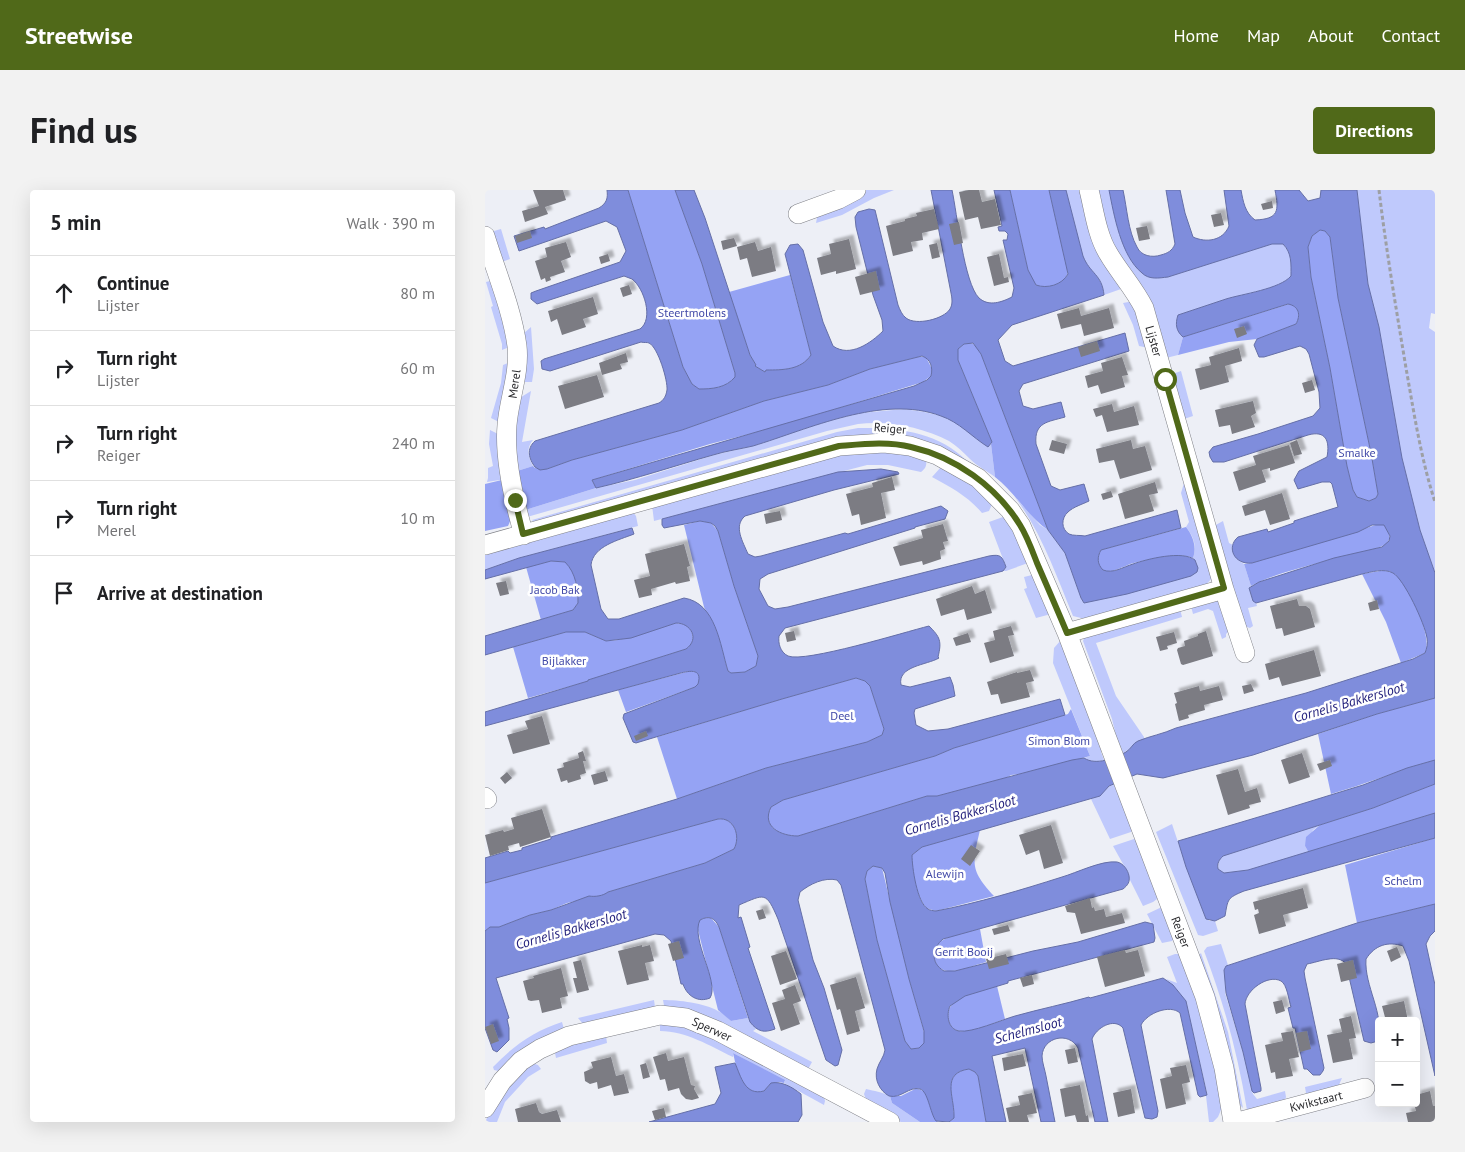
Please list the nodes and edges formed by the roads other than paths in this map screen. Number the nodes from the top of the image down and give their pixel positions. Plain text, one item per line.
1 (856, 190) edge
2 (1089, 190) edge
3 (798, 214) dead end
4 (485, 236) edge
5 (523, 534) junction
6 (485, 545) edge
7 (1224, 588) junction
8 (1067, 633) junction
9 (1245, 653) dead end
10 (1365, 1088) dead end
11 (485, 1108) edge
12 (890, 1122) edge
13 (1233, 1122) edge
14 (1238, 1122) edge

1 - 3 street
2 - 7 street, Lijster
4 - 5 street, Merel
5 - 6 street, Reiger
5 - 8 street, Reiger
7 - 8 street
7 - 9 street, Lijster
8 - 13 street, Reiger
10 - 14 street, Kwikstaart
11 - 12 street, Sperwer

